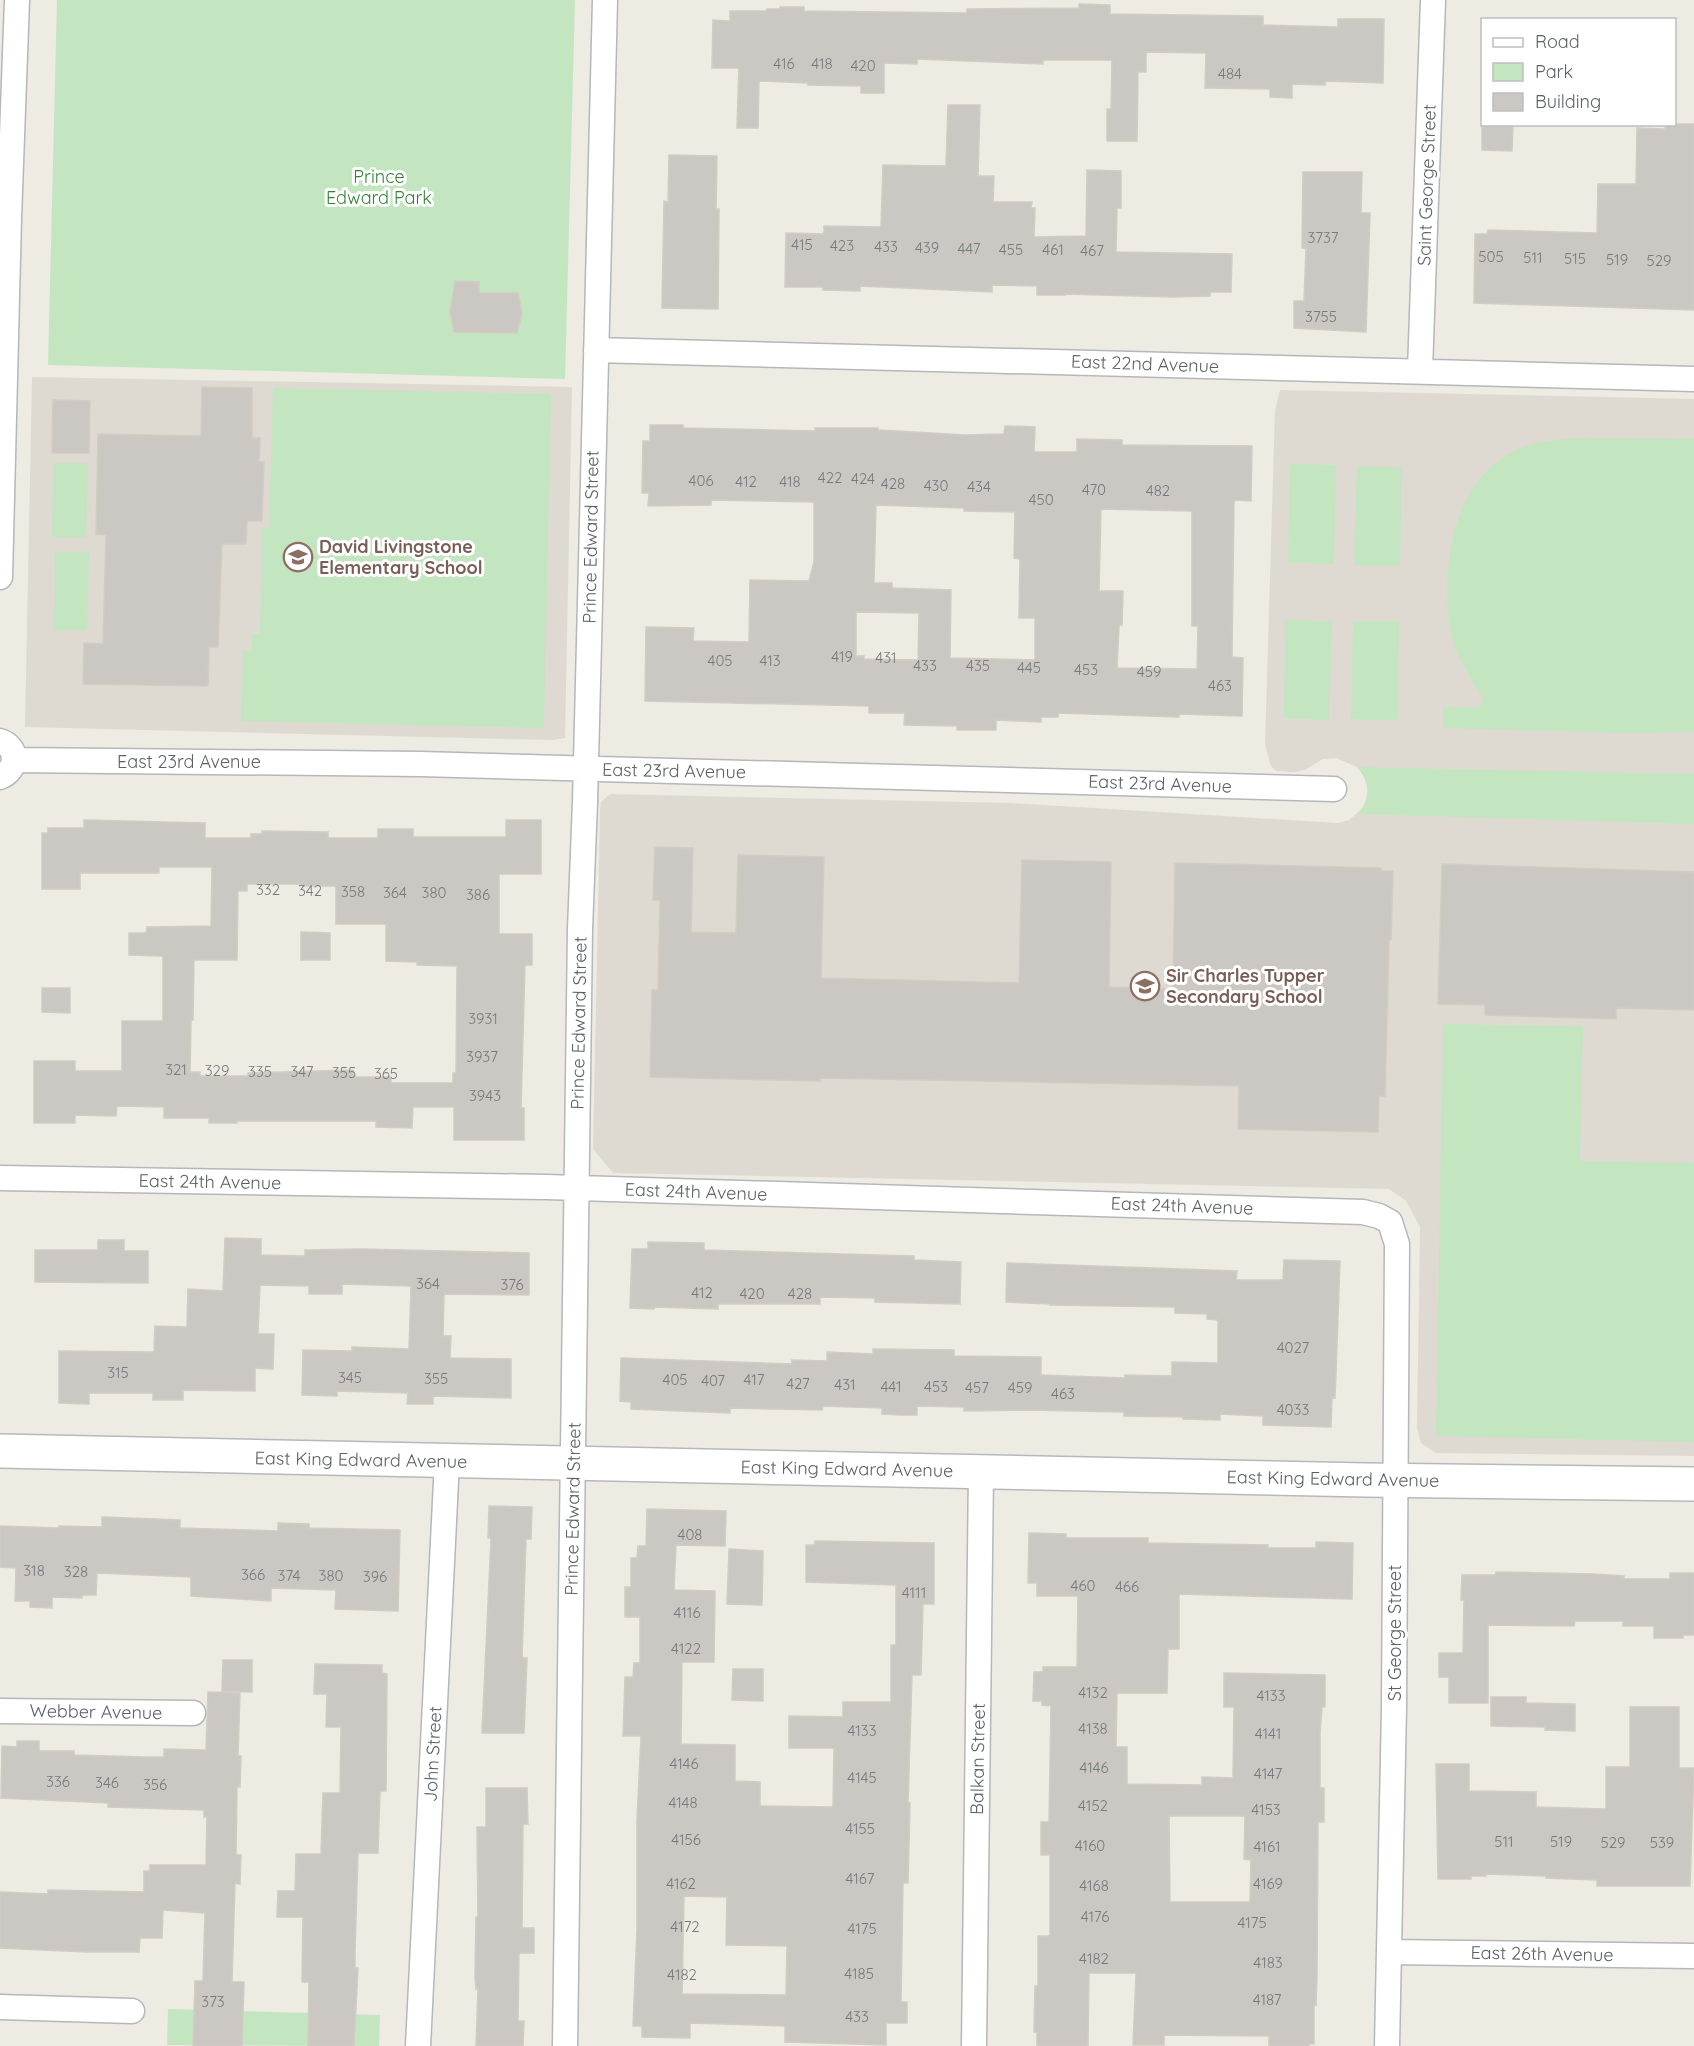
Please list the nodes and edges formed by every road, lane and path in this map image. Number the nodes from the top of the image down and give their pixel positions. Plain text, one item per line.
1 (16, 0) edge
2 (605, 0) edge
3 (1433, 0) edge
4 (3, 339) edge
5 (596, 350) junction
6 (1420, 370) junction
7 (1694, 379) edge
8 (0, 577) edge
9 (0, 741) edge
10 (7, 769) edge
11 (586, 769) junction
12 (1334, 789) dead end
13 (0, 1178) edge
14 (576, 1188) junction
15 (1390, 1222) joint
16 (0, 1451) edge
17 (447, 1461) junction
18 (573, 1464) junction
19 (981, 1472) junction
20 (1395, 1481) junction
21 (1694, 1484) edge
22 (0, 1711) edge
23 (193, 1713) dead end
24 (1389, 1952) junction
25 (1694, 1956) edge
26 (0, 2007) edge
27 (132, 2011) dead end
28 (418, 2046) edge
29 (565, 2046) edge
30 (974, 2046) edge
31 (1387, 2046) edge

1 - 4 street
2 - 5 street, Prince Edward Street
3 - 6 street, Saint George Street
4 - 8 street
5 - 6 street, East 22nd Avenue
5 - 11 street, Prince Edward Street
6 - 7 street, East 22nd Avenue
9 - 10 street
10 - 11 street, East 23rd Avenue
11 - 12 street, East 23rd Avenue
11 - 14 street, Prince Edward Street
13 - 14 street, East 24th Avenue
14 - 15 street, East 24th Avenue
14 - 18 street, Prince Edward Street
15 - 20 street, St George Street
16 - 17 main road, East King Edward Avenue
17 - 18 main road, East King Edward Avenue
17 - 28 street, John Street
18 - 19 main road, East King Edward Avenue
18 - 29 street, Prince Edward Street
19 - 20 main road, East King Edward Avenue
19 - 30 street, Balkan Street
20 - 21 main road, East King Edward Avenue
20 - 24 street, St George Street
22 - 23 street, Webber Avenue
24 - 25 street, East 26th Avenue
24 - 31 street, St George Street
26 - 27 street

